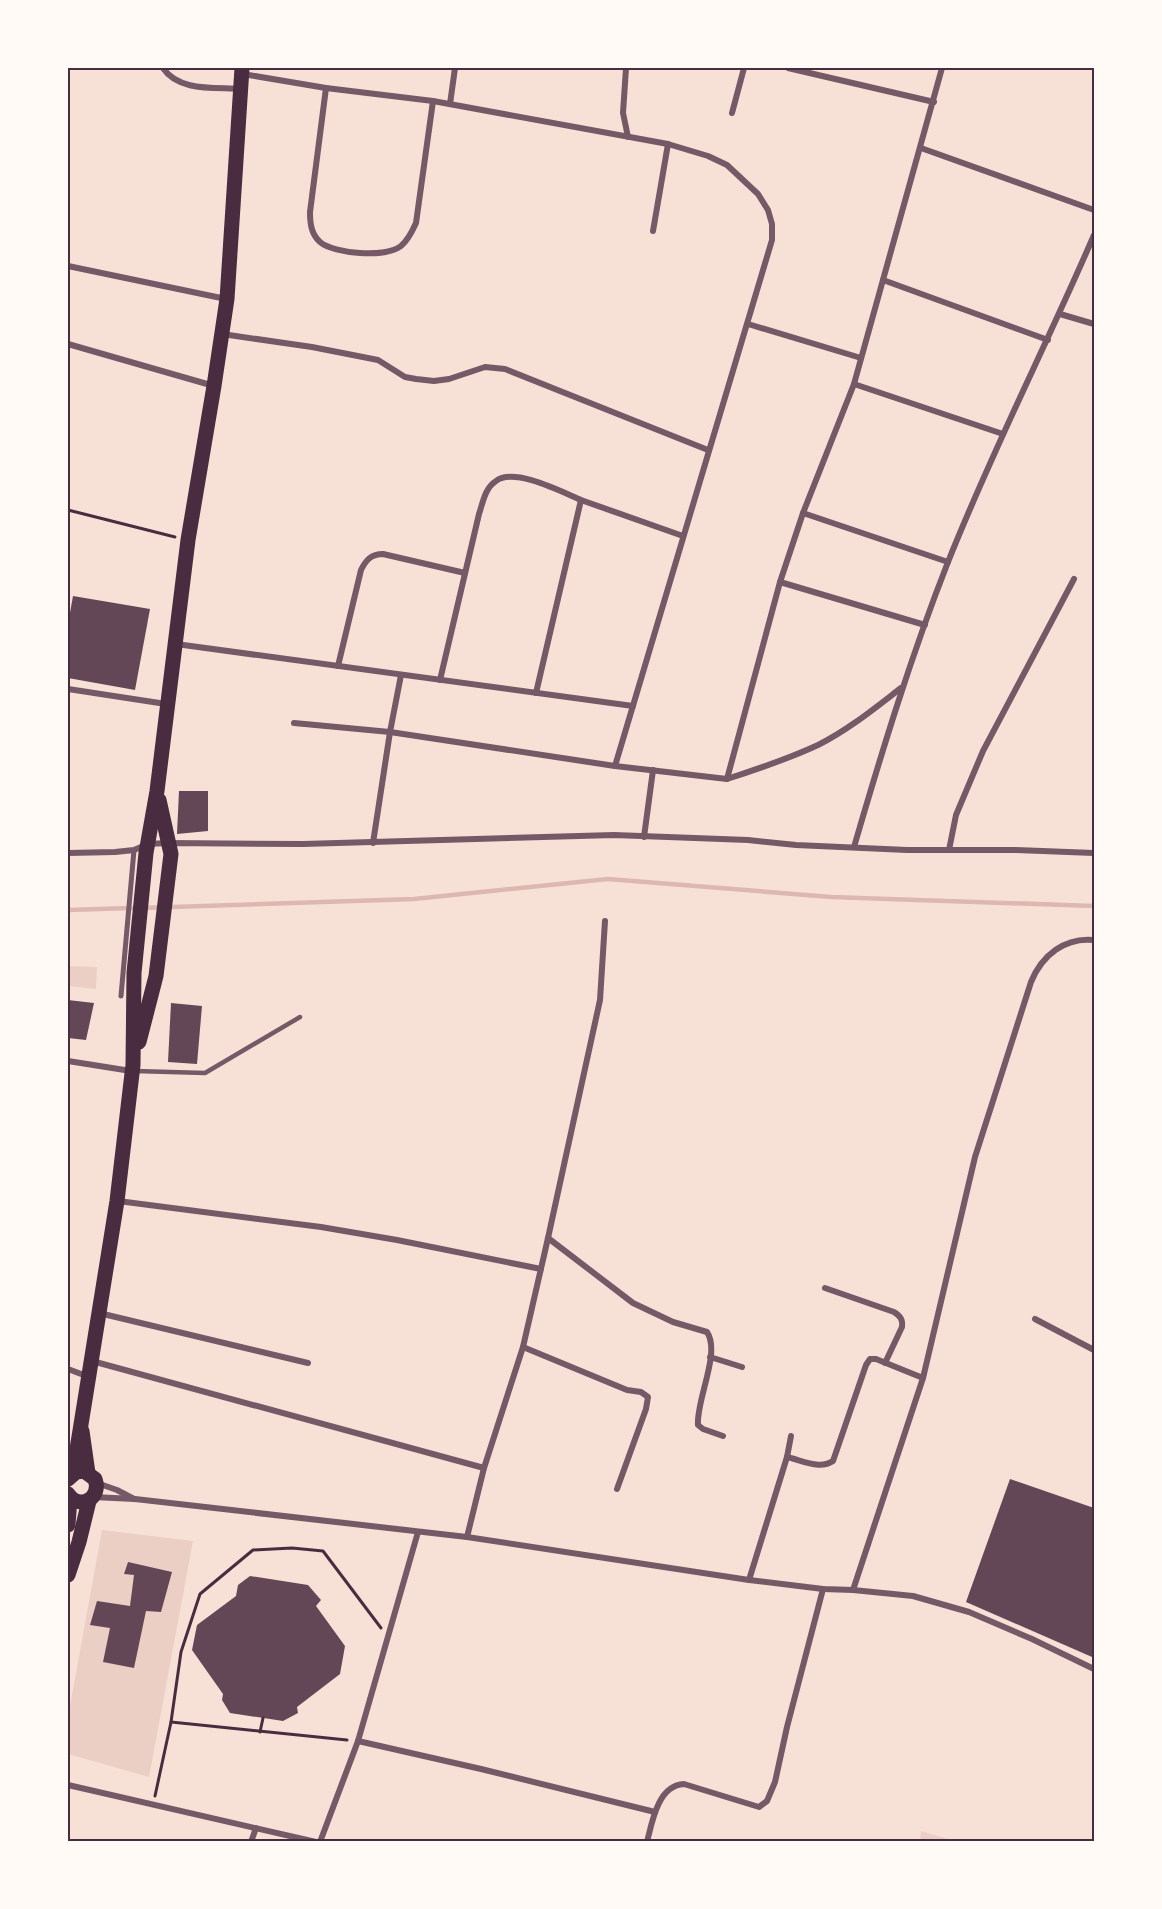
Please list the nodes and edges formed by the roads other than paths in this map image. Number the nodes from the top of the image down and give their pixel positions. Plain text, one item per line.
1 (163, 68) edge
2 (455, 68) edge
3 (626, 68) edge
4 (744, 68) edge
5 (788, 68) edge
6 (942, 68) edge
7 (242, 77) edge
8 (326, 88) junction
9 (433, 101) junction
10 (933, 102) junction
11 (450, 104) junction
12 (732, 113) dead end
13 (628, 137) junction
14 (668, 144) junction
15 (921, 148) junction
16 (1095, 210) edge
17 (653, 231) dead end
18 (1095, 235) edge
19 (68, 266) edge
20 (884, 280) junction
21 (226, 299) junction
22 (1060, 314) junction
23 (748, 324) junction
24 (1095, 324) edge
25 (222, 334) junction
26 (1048, 340) junction
27 (68, 344) edge
28 (861, 358) junction
29 (854, 384) junction
30 (214, 386) junction
31 (1003, 434) junction
32 (708, 450) junction
33 (581, 500) junction
34 (803, 513) junction
35 (683, 536) junction
36 (948, 562) junction
37 (465, 573) junction
38 (1074, 579) dead end
39 (780, 582) junction
40 (925, 625) junction
41 (175, 644) junction
42 (338, 666) junction
43 (401, 675) junction
44 (440, 680) junction
45 (902, 688) junction
46 (68, 689) edge
47 (536, 693) junction
48 (166, 704) junction
49 (633, 706) junction
50 (294, 723) dead end
51 (390, 732) junction
52 (615, 766) junction
53 (653, 770) junction
54 (727, 778) junction
55 (157, 791) junction
56 (644, 837) junction
57 (373, 843) junction
58 (854, 847) junction
59 (170, 849) junction
60 (949, 850) junction
61 (140, 852) junction
62 (68, 853) edge
63 (1095, 853) edge
64 (605, 921) dead end
65 (1095, 939) edge
66 (121, 996) dead end
67 (300, 1017) dead end
68 (68, 1061) edge
69 (132, 1068) junction
70 (117, 1201) junction
71 (548, 1239) junction
72 (541, 1269) junction
73 (825, 1288) dead end
74 (99, 1312) junction
75 (1035, 1319) dead end
76 (523, 1347) junction
77 (1095, 1350) edge
78 (710, 1357) junction
79 (92, 1361) junction
80 (308, 1363) dead end
81 (885, 1363) junction
82 (741, 1367) dead end
83 (68, 1369) edge
84 (90, 1377) junction
85 (923, 1378) junction
86 (81, 1425) junction
87 (723, 1436) dead end
88 (791, 1436) dead end
89 (787, 1456) junction
90 (484, 1468) junction
91 (70, 1477) edge
92 (92, 1488) junction
93 (617, 1489) dead end
94 (69, 1496) edge
95 (135, 1499) junction
96 (68, 1525) edge
97 (418, 1532) junction
98 (467, 1537) junction
99 (68, 1564) edge
100 (748, 1580) junction
101 (823, 1589) junction
102 (853, 1590) junction
103 (1094, 1668) edge
104 (358, 1741) junction
105 (68, 1785) edge
106 (655, 1812) junction
107 (256, 1828) junction
108 (251, 1842) edge
109 (318, 1842) edge
110 (647, 1842) edge

1 - 7 street
2 - 11 street
3 - 13 street
4 - 12 street
5 - 10 street
6 - 10 street
7 - 8 street
7 - 21 main road
8 - 9 street
8 - 9 street
9 - 11 street
10 - 15 street
11 - 13 street
13 - 14 street
14 - 17 street
14 - 23 street
15 - 16 street
15 - 20 street
18 - 22 street
19 - 21 street
20 - 26 street
20 - 28 street
21 - 25 main road
22 - 24 street
22 - 26 street
23 - 28 street
23 - 32 street
25 - 30 main road
25 - 32 street
26 - 31 street
27 - 30 street
28 - 29 street
29 - 31 street
29 - 34 street
30 - 41 main road
31 - 36 street
32 - 35 street
33 - 35 street
33 - 37 street
33 - 47 street
34 - 36 street
34 - 39 street
35 - 49 street
36 - 40 street
37 - 42 street
37 - 44 street
38 - 60 street
39 - 40 street
39 - 54 street
40 - 45 street
41 - 42 street
41 - 48 main road
42 - 43 street
43 - 44 street
43 - 51 street
44 - 47 street
45 - 54 street
45 - 58 street
46 - 48 street
47 - 49 street
48 - 55 main road
49 - 52 street
50 - 51 street
51 - 52 street
51 - 57 street
52 - 53 street
53 - 54 street
53 - 56 street
55 - 59 main road
55 - 61 main road
56 - 57 street
56 - 58 street
57 - 59 street
58 - 60 street
59 - 61 street
59 - 69 main road
60 - 63 street
61 - 62 street
61 - 66 street
61 - 69 main road
64 - 71 street
65 - 85 street
67 - 69 lane
68 - 69 street
69 - 70 main road
70 - 72 street
70 - 74 main road
71 - 72 street
71 - 78 street
72 - 76 street
73 - 81 street
74 - 79 main road
74 - 80 street
75 - 77 street
76 - 90 street
76 - 93 street
78 - 82 street
78 - 87 street
79 - 84 main road
79 - 90 street
81 - 85 street
81 - 89 street
83 - 84 street
84 - 86 main road
85 - 102 street
86 - 91 main road
86 - 92 main road
88 - 89 street
89 - 100 street
90 - 98 street
91 - 92 main road
92 - 94 main road
92 - 95 street
92 - 95 street
92 - 99 main road
94 - 96 main road
95 - 97 street
97 - 98 street
97 - 104 street
98 - 100 street
100 - 101 street
101 - 102 street
101 - 106 street
102 - 103 street
104 - 106 street
104 - 109 street
105 - 107 street
106 - 110 street
107 - 108 street
107 - 109 street

